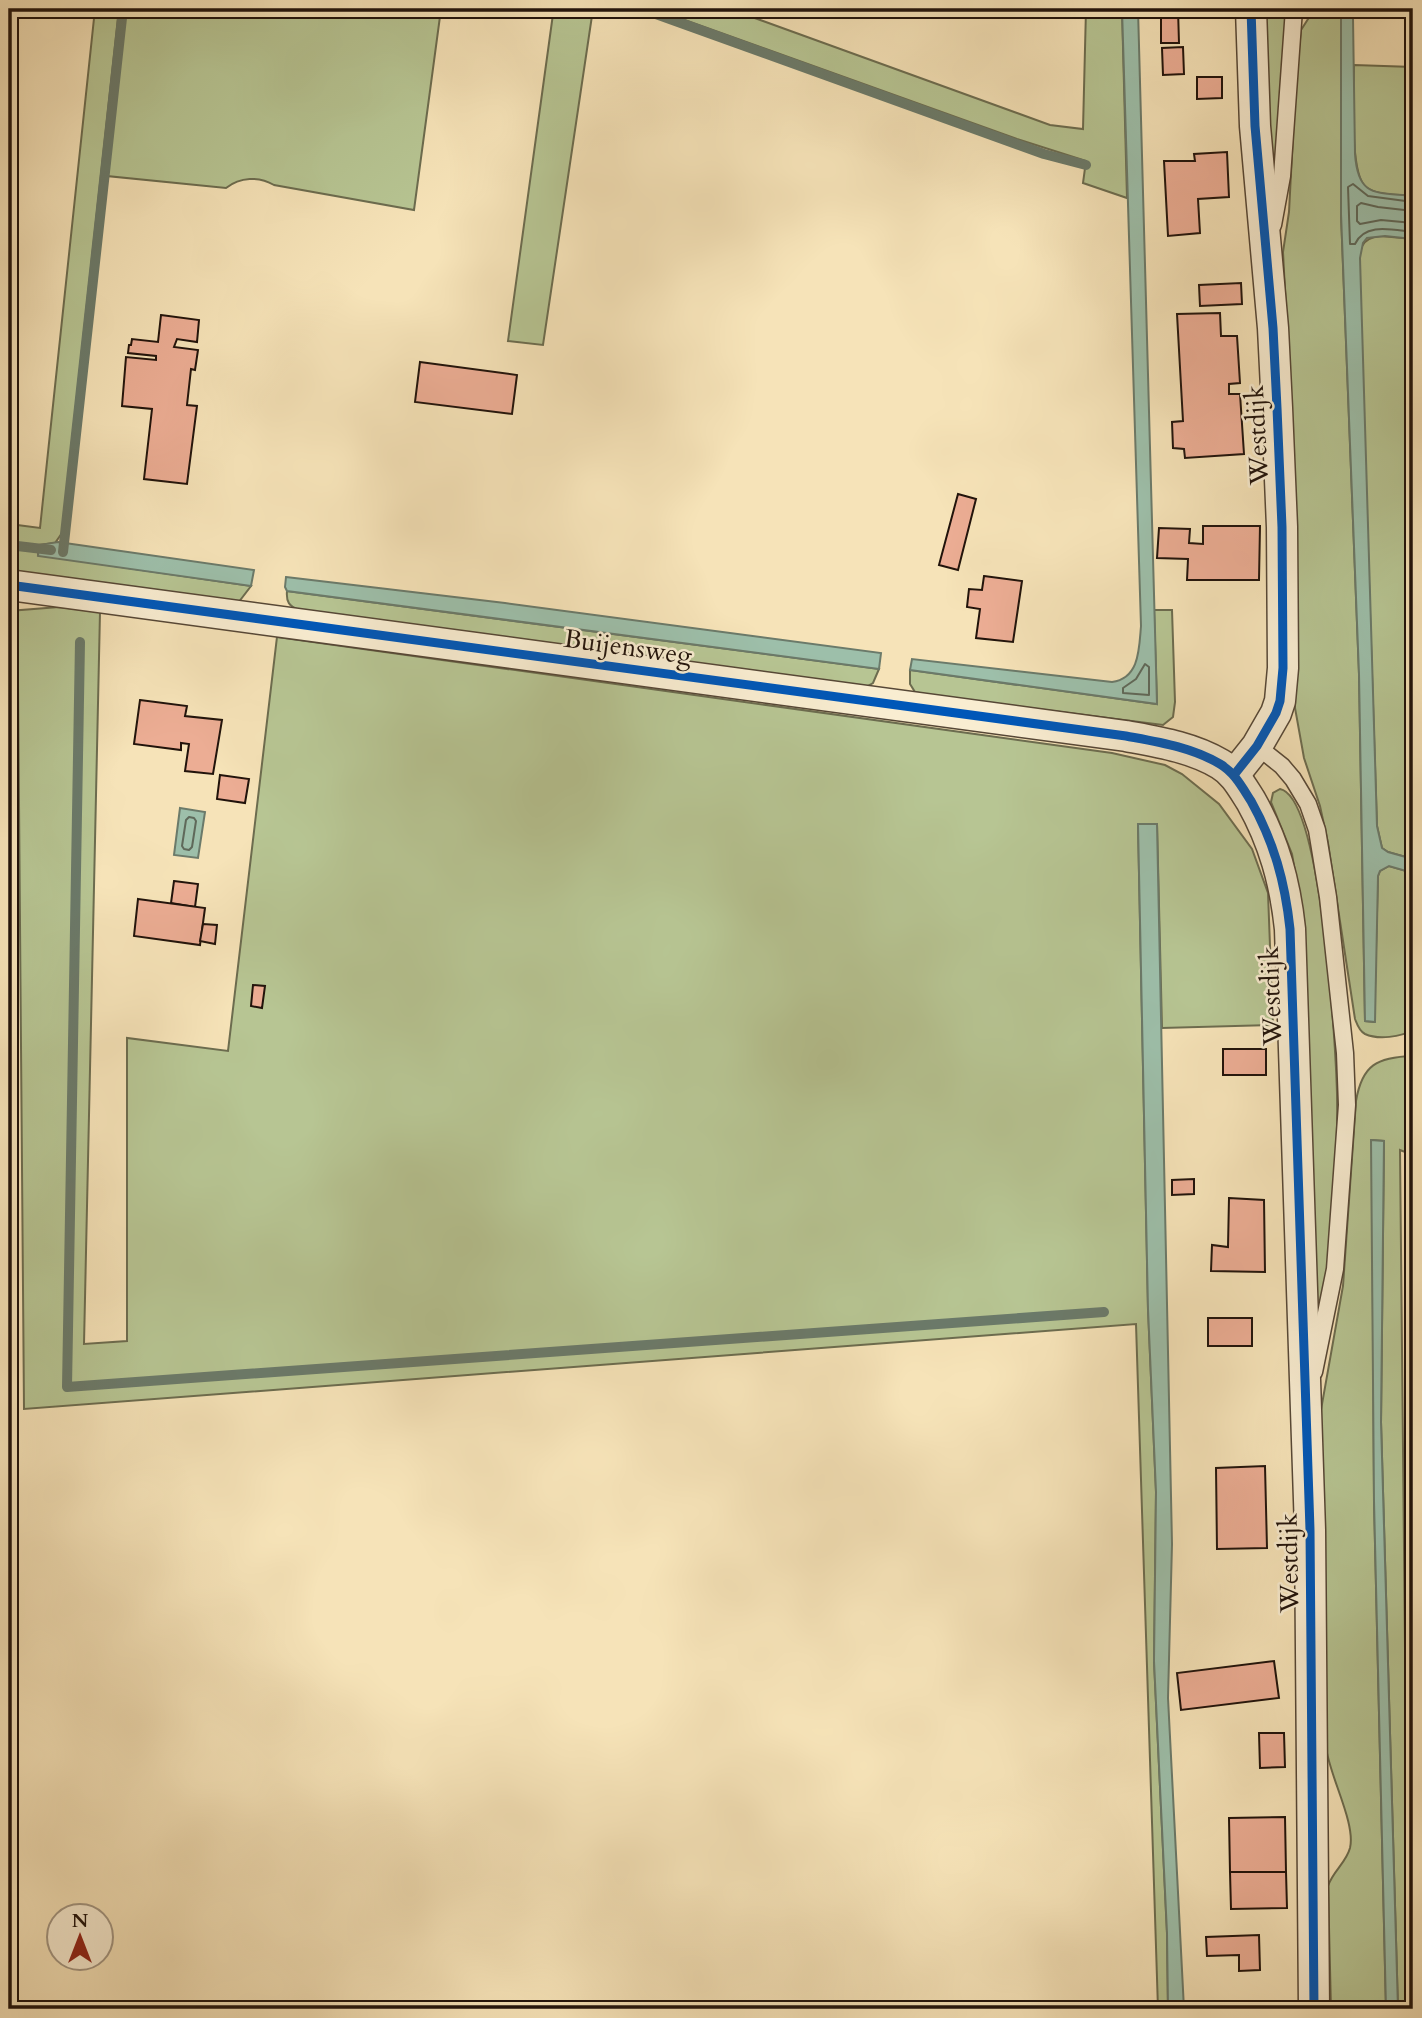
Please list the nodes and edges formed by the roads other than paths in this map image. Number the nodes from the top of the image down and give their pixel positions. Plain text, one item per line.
1 (1251, 9) edge
2 (1294, 9) edge
3 (1266, 252) junction
4 (9, 585) edge
5 (1258, 746) junction
6 (1234, 775) junction
7 (1307, 1406) junction
8 (1314, 2009) edge

1 - 3 street, Westdijk
2 - 3 lane
3 - 5 street, Westdijk
4 - 6 street, Buijensweg
5 - 6 street, Westdijk
5 - 7 lane
6 - 7 street, Westdijk
7 - 8 street, Westdijk

